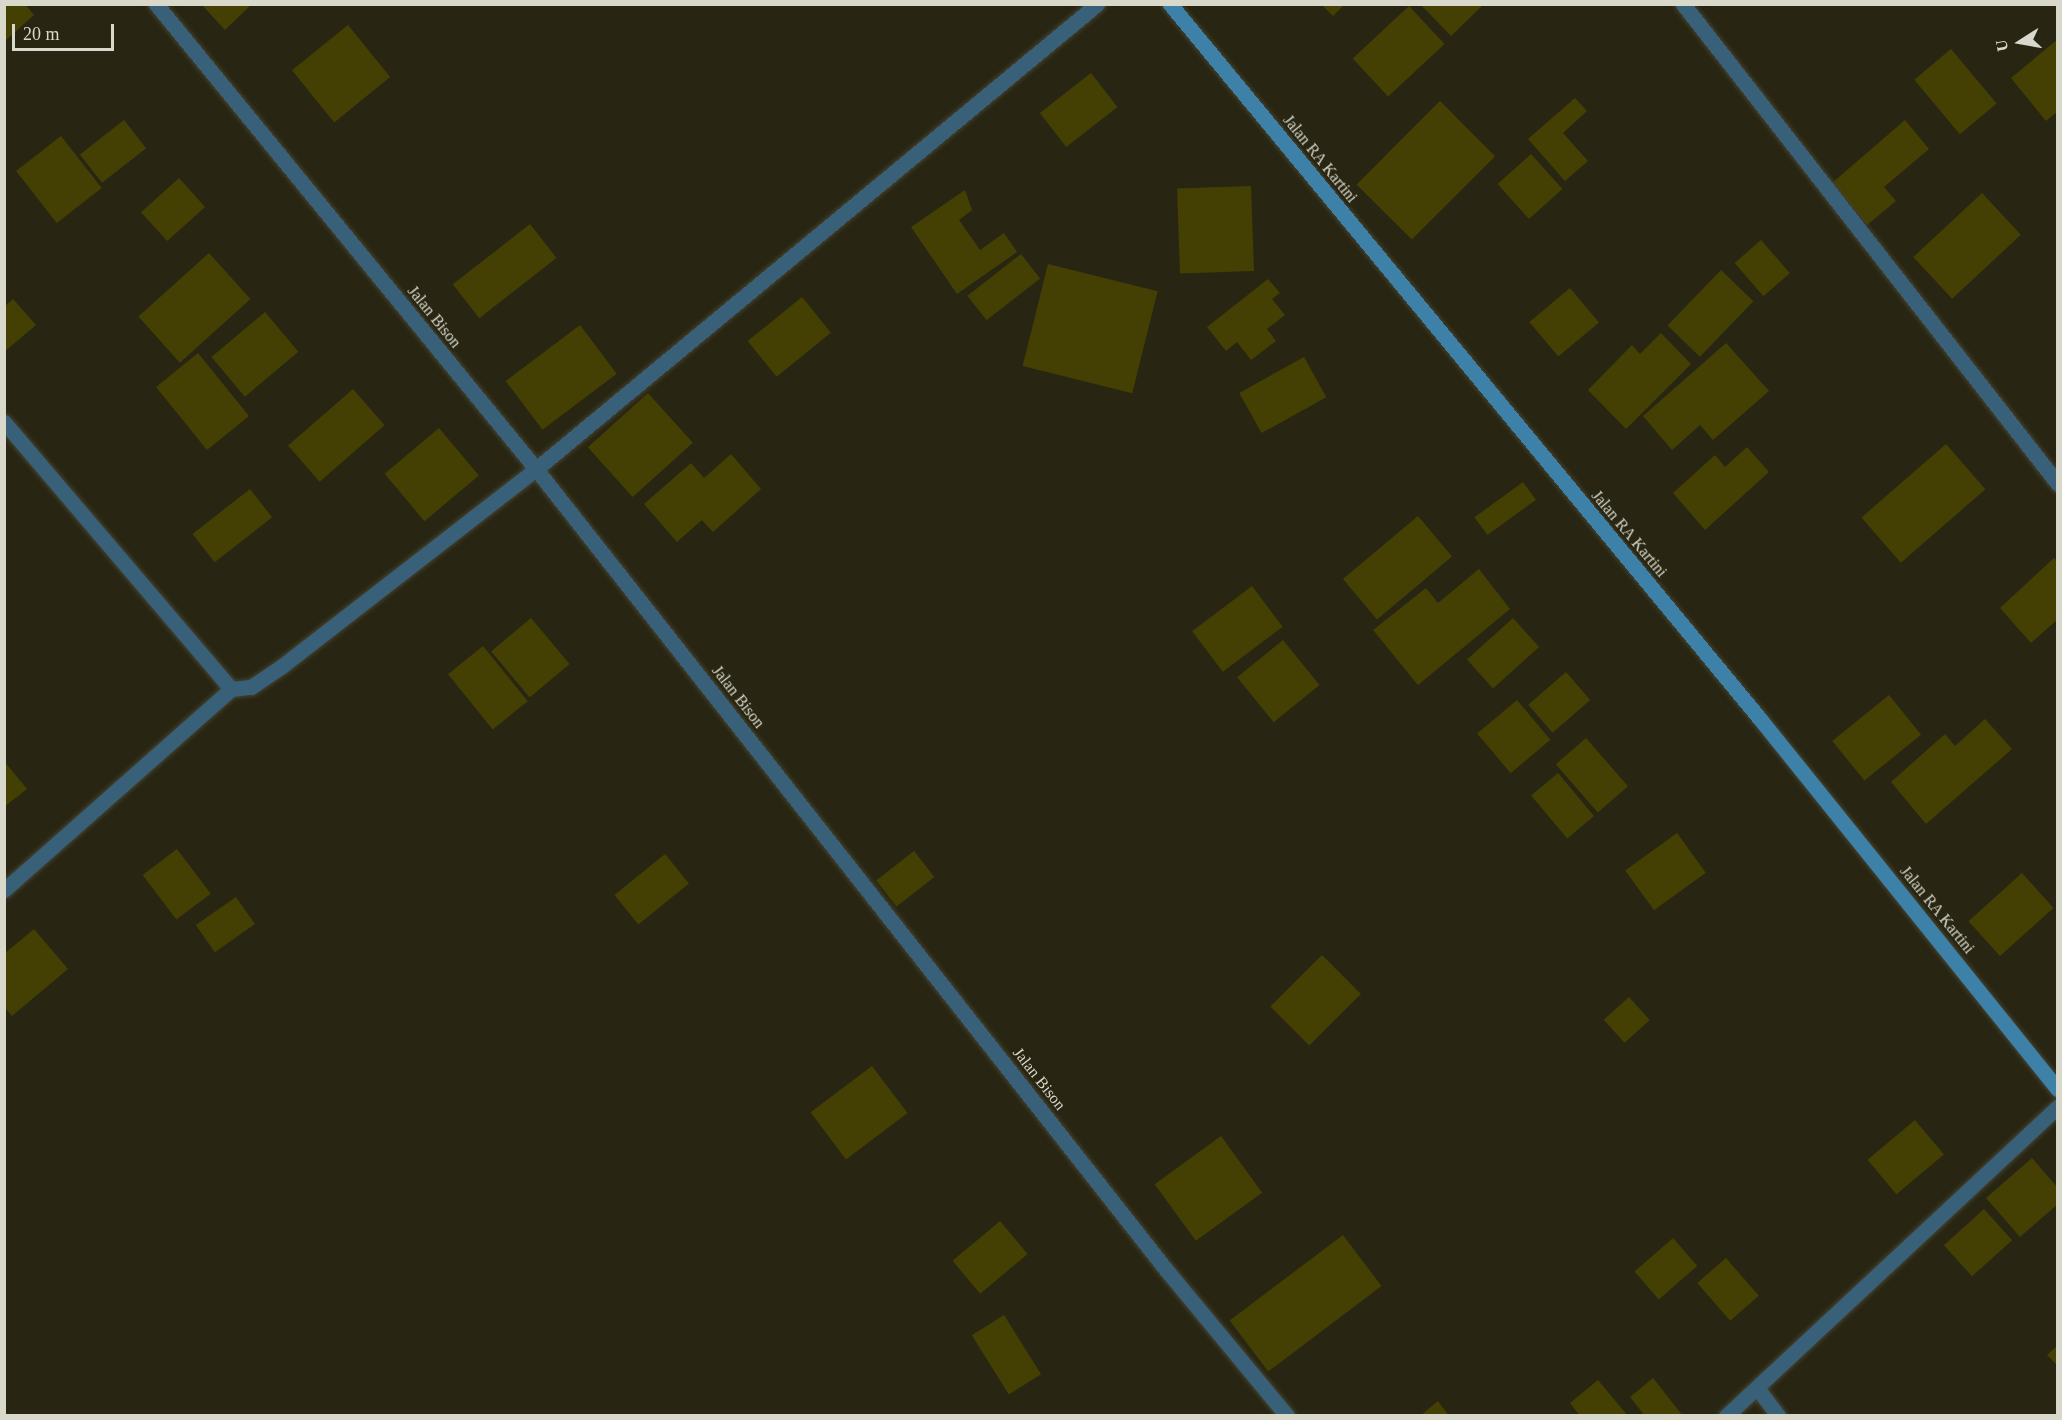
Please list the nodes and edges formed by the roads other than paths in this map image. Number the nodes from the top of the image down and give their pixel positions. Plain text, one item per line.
1 (156, 4) edge
2 (1097, 4) edge
3 (1170, 4) edge
4 (1683, 4) edge
5 (4, 422) edge
6 (536, 469) junction
7 (2058, 484) edge
8 (231, 689) junction
9 (4, 890) edge
10 (2058, 1089) edge
11 (2058, 1106) edge
12 (1758, 1389) junction
13 (1287, 1416) edge
14 (1726, 1416) edge
15 (1778, 1416) edge

1 - 6 street, Jalan Bison
2 - 6 street
3 - 10 main road, Jalan RA Kartini
4 - 7 street
5 - 8 street
6 - 8 street
6 - 13 street, Jalan Bison
8 - 9 street
11 - 12 street
12 - 14 street
12 - 15 street

